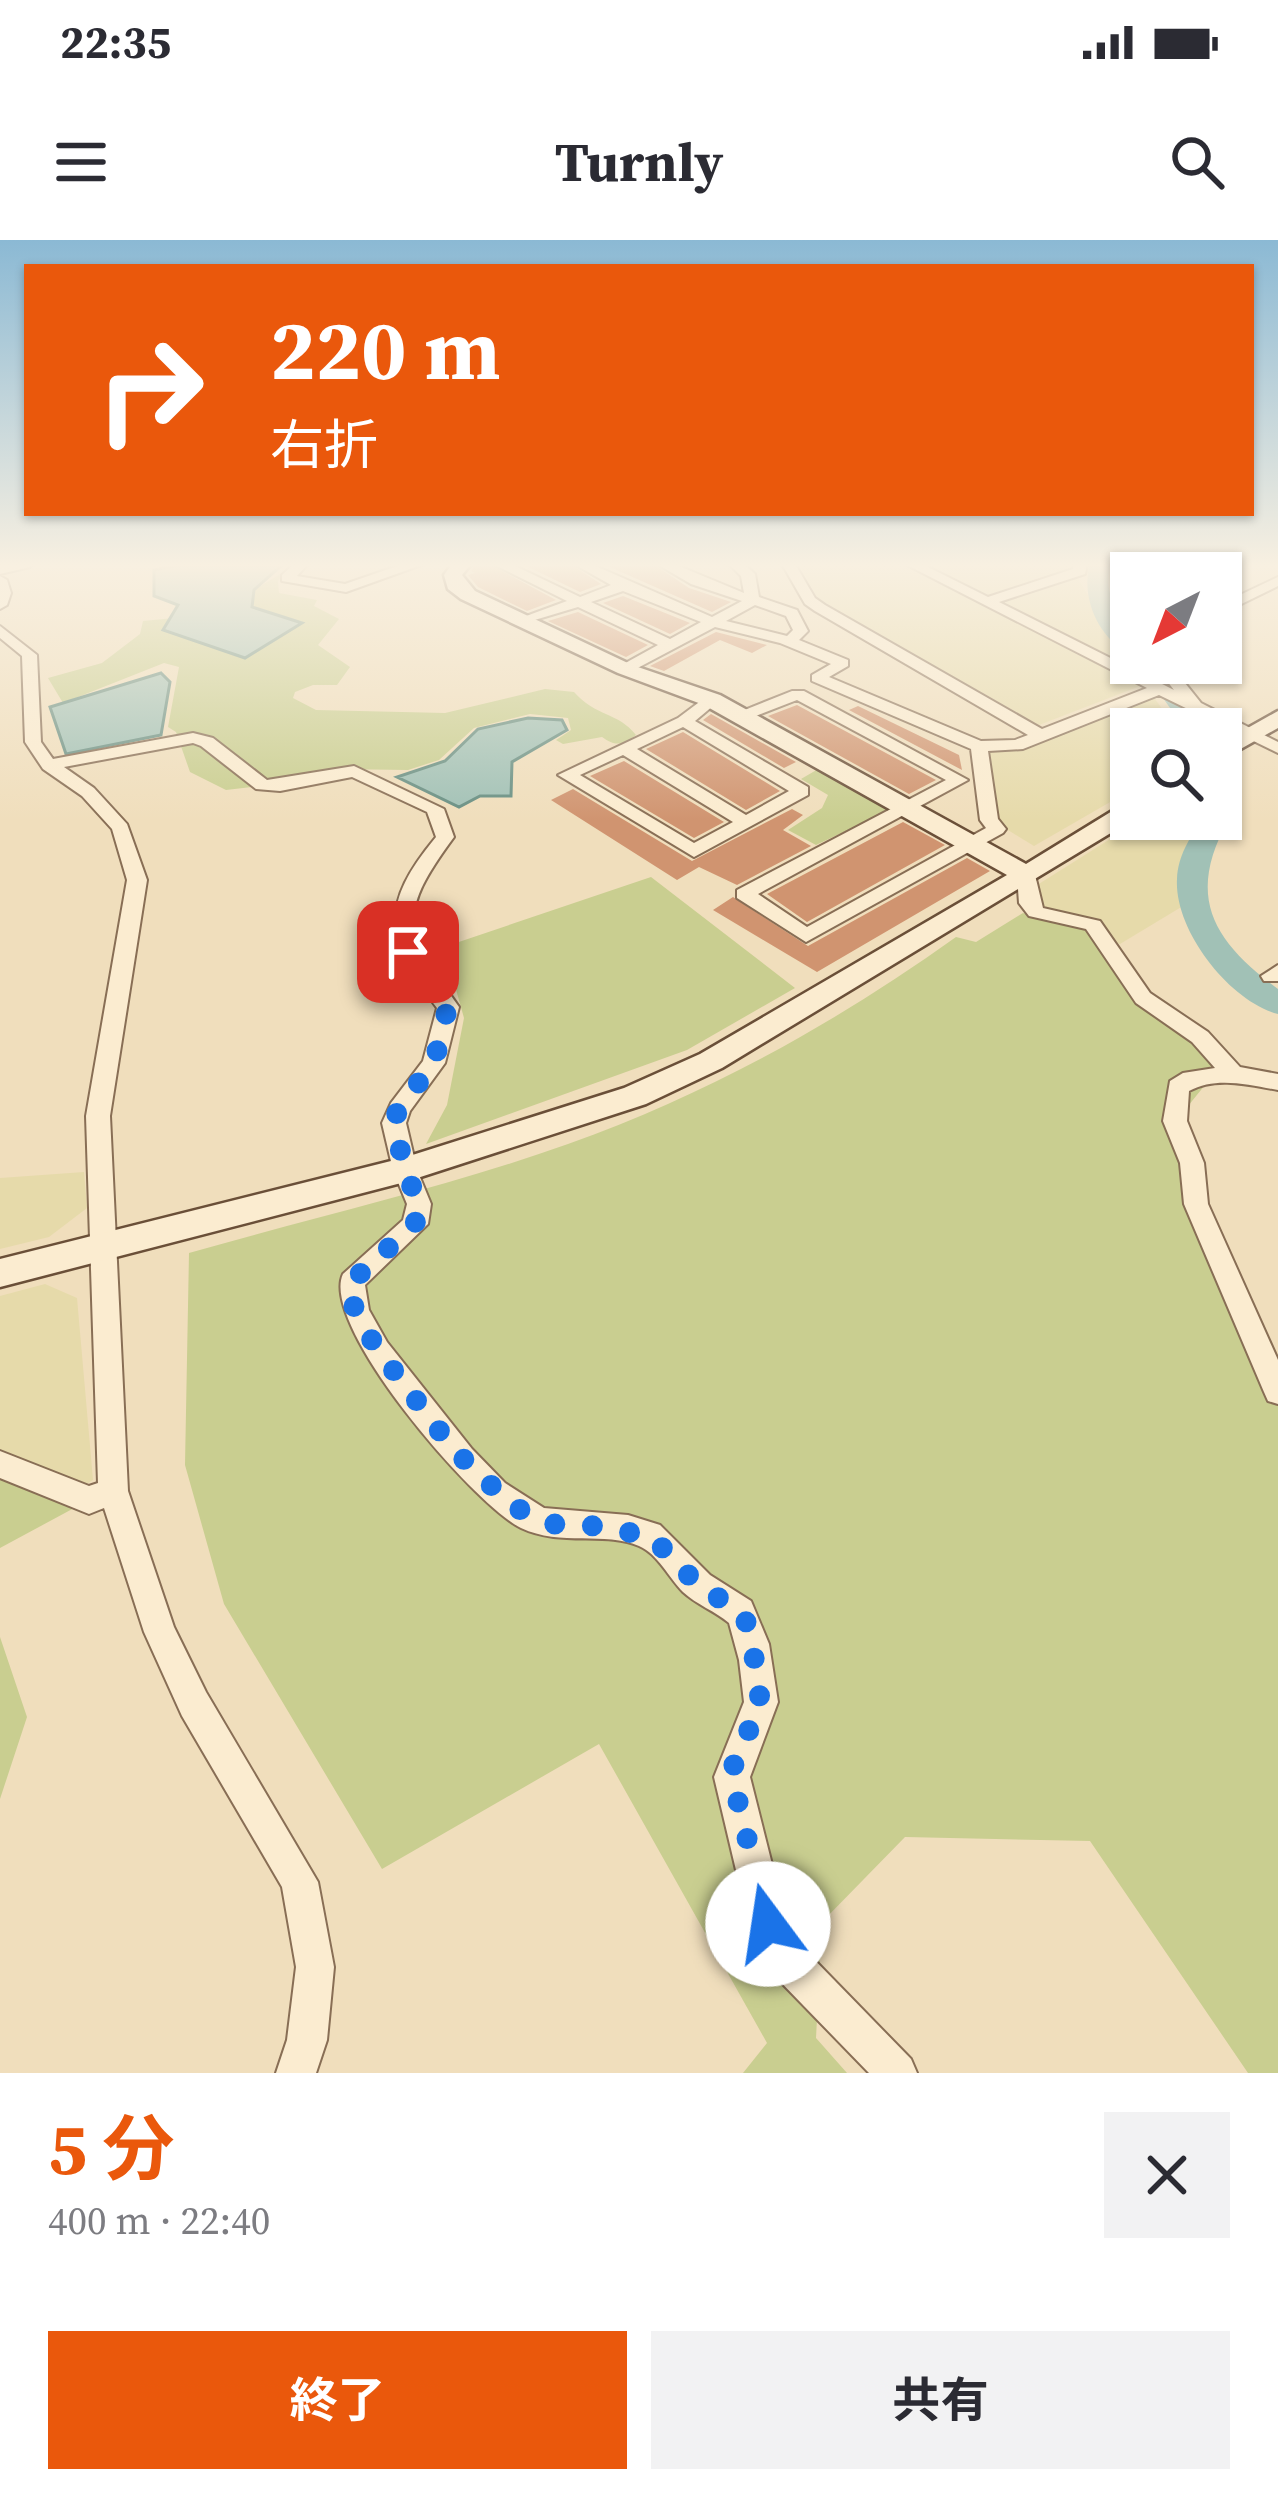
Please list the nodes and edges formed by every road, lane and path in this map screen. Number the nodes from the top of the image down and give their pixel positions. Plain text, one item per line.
1 (21, 650) edge
2 (583, 650) edge
3 (661, 650) edge
4 (808, 650) edge
5 (892, 650) edge
6 (1081, 650) edge
7 (625, 669) junction
8 (1175, 684) edge
9 (1160, 689) junction
10 (712, 700) junction
11 (1189, 704) junction
12 (743, 716) junction
13 (1278, 718) edge
14 (684, 721) junction
15 (1250, 735) junction
16 (1042, 736) junction
17 (1242, 740) edge
18 (979, 746) junction
19 (1278, 748) edge
20 (626, 750) junction
21 (49, 765) junction
22 (909, 806) junction
23 (745, 822) junction
24 (1110, 823) edge
25 (972, 842) junction
26 (1026, 875) junction
27 (1233, 1074) junction
28 (1278, 1082) edge
29 (405, 1170) junction
30 (102, 1246) junction
31 (0, 1273) edge
32 (1278, 1391) edge
33 (0, 1464) edge
34 (113, 1491) junction
35 (296, 2073) edge
36 (898, 2073) edge

1 - 21 street
2 - 7 street
3 - 7 street
4 - 18 street
5 - 16 street
6 - 9 street
7 - 10 street
8 - 11 street
9 - 11 street
9 - 16 street
10 - 12 street
10 - 14 street
11 - 15 street
12 - 22 street
12 - 22 street
13 - 15 street
14 - 20 street
14 - 23 street
15 - 17 street
15 - 19 street
16 - 18 street
18 - 25 street
20 - 23 street
20 - 23 street
21 - 29 street
21 - 30 street
22 - 25 street
22 - 25 street
24 - 26 street
25 - 26 street
26 - 27 street
26 - 29 street
27 - 28 street
27 - 32 street
29 - 30 street
29 - 36 street
30 - 31 street
30 - 34 street
33 - 34 street
34 - 35 street

